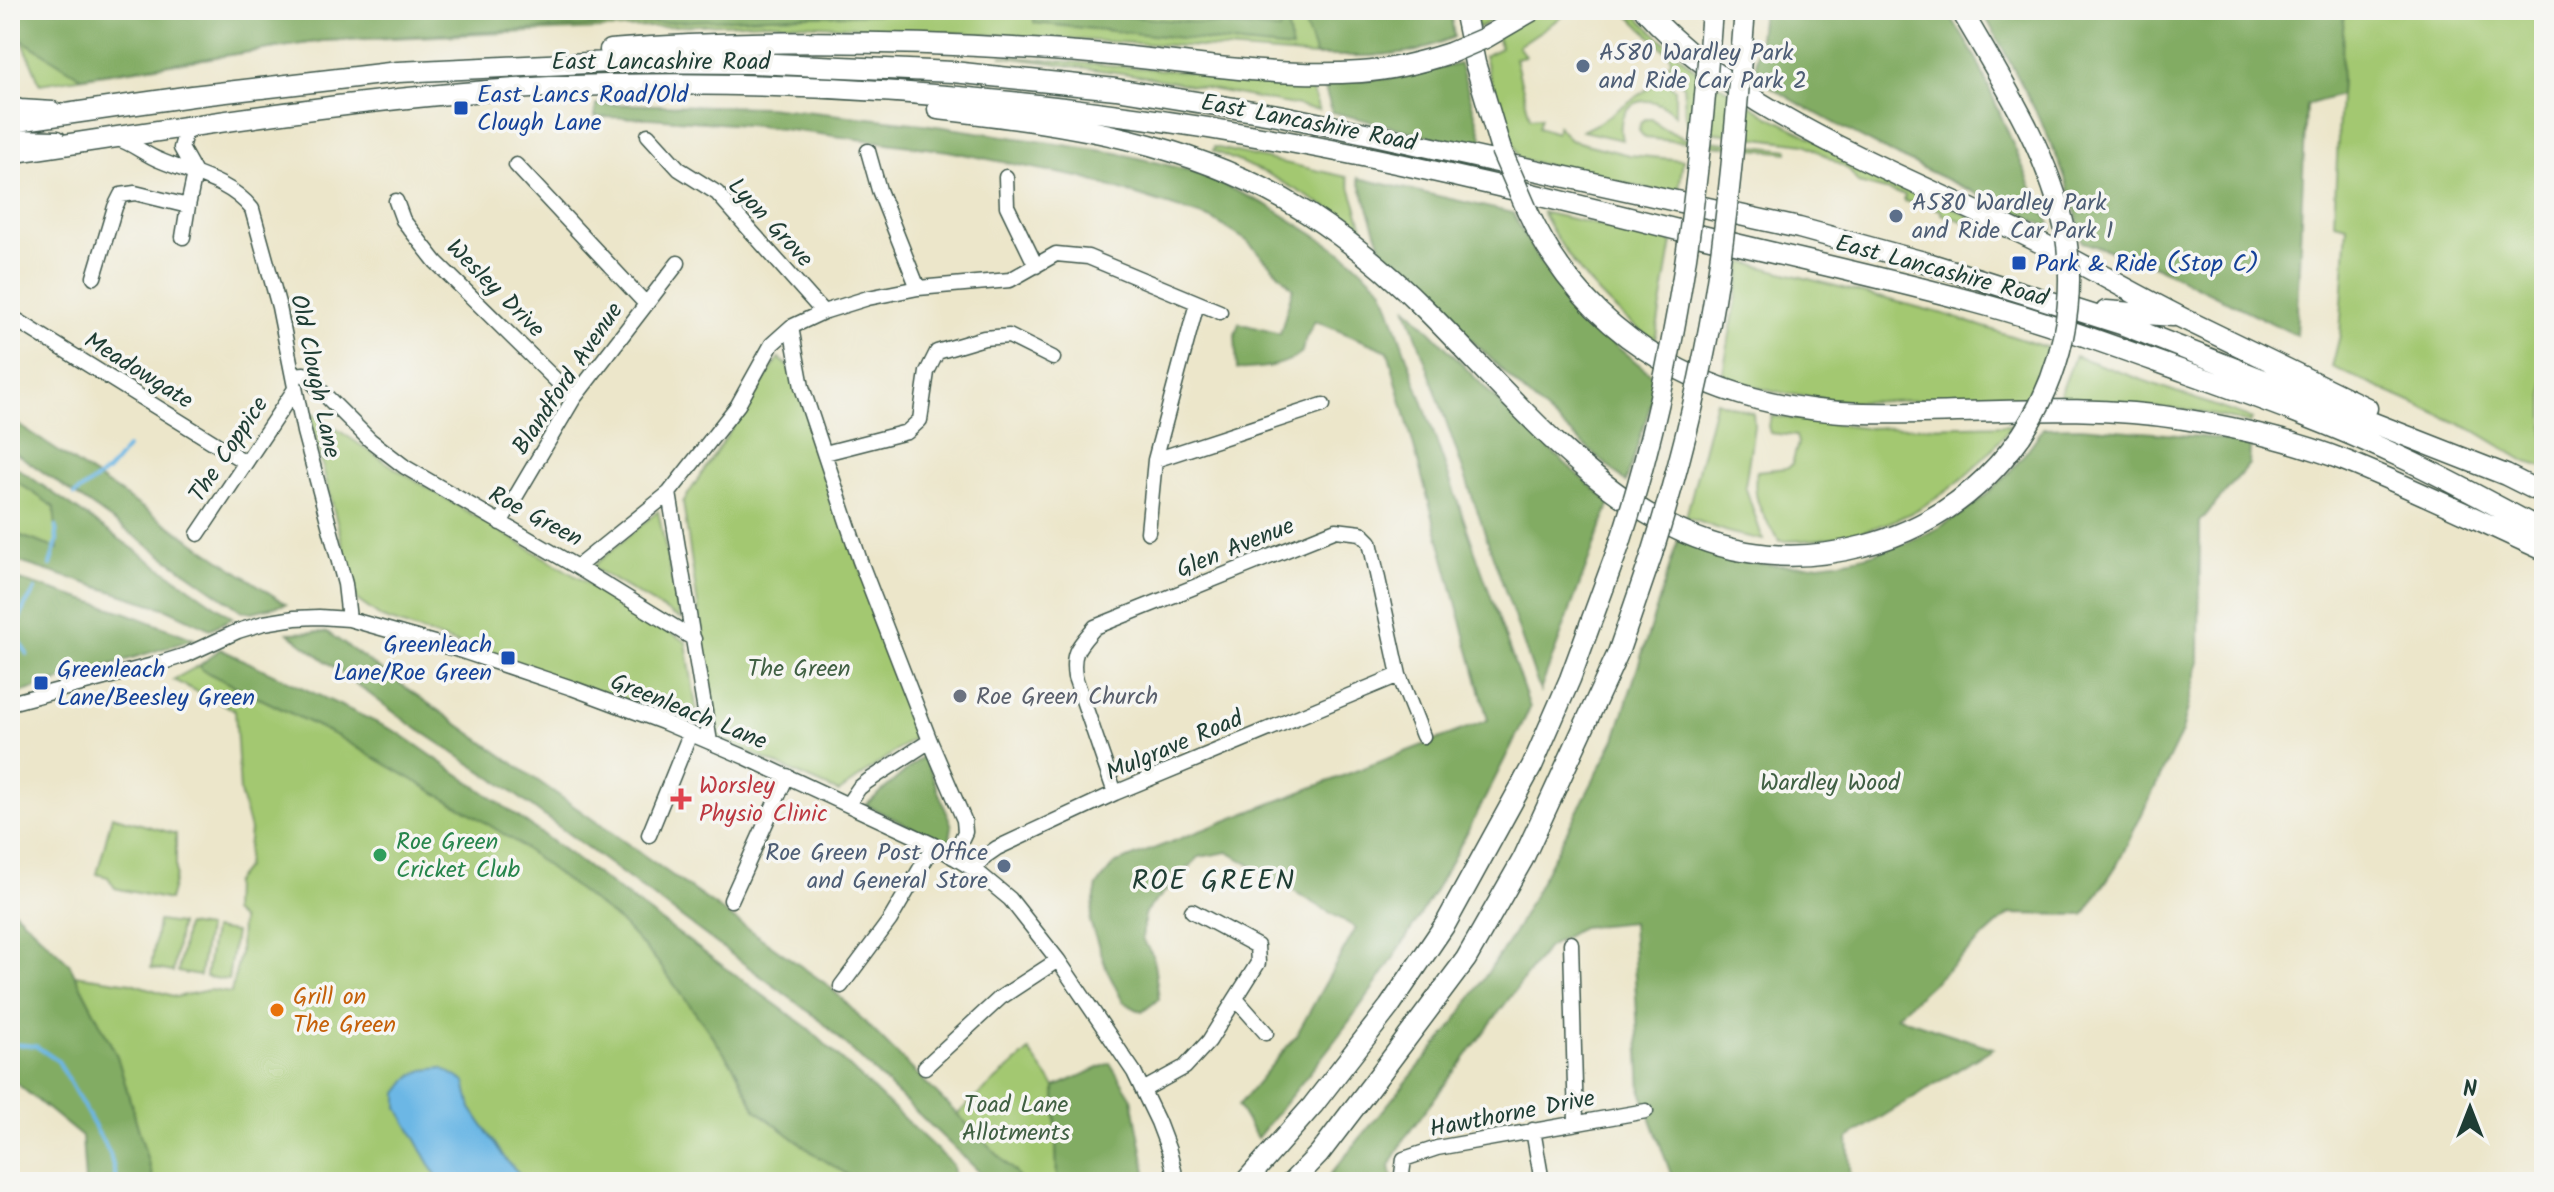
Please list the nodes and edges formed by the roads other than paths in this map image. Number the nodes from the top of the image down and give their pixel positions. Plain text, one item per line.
1 (1464, 10) edge
2 (1533, 10) edge
3 (1645, 10) edge
4 (1712, 10) edge
5 (1745, 10) edge
6 (1961, 10) edge
7 (524, 65) junction
8 (780, 87) junction
9 (10, 104) edge
10 (100, 109) junction
11 (10, 122) edge
12 (194, 126) junction
13 (648, 135) dead end
14 (10, 137) edge
15 (118, 137) junction
16 (868, 151) dead end
17 (10, 153) edge
18 (516, 165) dead end
19 (195, 173) junction
20 (1006, 177) dead end
21 (396, 201) dead end
22 (188, 206) junction
23 (183, 237) dead end
24 (678, 263) dead end
25 (1036, 266) junction
26 (94, 277) dead end
27 (918, 288) junction
28 (645, 303) junction
29 (1197, 303) junction
30 (2082, 311) junction
31 (823, 312) junction
32 (1220, 312) dead end
33 (10, 316) edge
34 (2181, 317) junction
35 (791, 327) junction
36 (1053, 358) dead end
37 (294, 382) junction
38 (574, 398) junction
39 (1323, 405) dead end
40 (825, 453) junction
41 (1155, 460) junction
42 (245, 462) junction
43 (2506, 475) junction
44 (669, 493) junction
45 (2544, 494) edge
46 (500, 523) junction
47 (2544, 531) edge
48 (1148, 532) dead end
49 (198, 534) dead end
50 (2544, 550) edge
51 (577, 567) junction
52 (349, 619) junction
53 (694, 639) junction
54 (1399, 675) junction
55 (10, 703) edge
56 (690, 734) junction
57 (1423, 736) dead end
58 (930, 741) junction
59 (710, 742) junction
60 (787, 776) junction
61 (1115, 793) junction
62 (848, 804) junction
63 (649, 835) dead end
64 (934, 845) junction
65 (953, 857) junction
66 (975, 870) junction
67 (731, 900) dead end
68 (1192, 911) dead end
69 (1571, 943) dead end
70 (1058, 960) junction
71 (841, 986) dead end
72 (1236, 999) junction
73 (1266, 1033) dead end
74 (925, 1067) dead end
75 (1143, 1090) junction
76 (1646, 1111) dead end
77 (1576, 1122) junction
78 (1533, 1130) junction
79 (1401, 1178) edge
80 (1177, 1182) edge
81 (1245, 1182) edge
82 (1292, 1182) edge
83 (1542, 1182) edge

1 - 50 highway, bridge
2 - 7 highway, bridge
3 - 34 highway
4 - 81 highway, bridge
5 - 82 highway, bridge
6 - 8 highway, bridge
7 - 10 highway, East Lancashire Road
7 - 30 highway, East Lancashire Road
8 - 12 highway, East Lancashire Road
8 - 47 highway, East Lancashire Road
9 - 10 street
10 - 11 highway, East Lancashire Road
12 - 15 highway, East Lancashire Road
12 - 19 street
13 - 31 street, Lyon Grove
14 - 15 street
15 - 17 highway, East Lancashire Road
15 - 19 street, Old Clough Lane
16 - 27 street
18 - 28 street
19 - 22 street
19 - 37 street, Old Clough Lane
20 - 25 street
21 - 38 street, Wesley Drive
22 - 23 street
22 - 26 street
24 - 28 street, Blandford Avenue
25 - 27 street, Roe Green
25 - 29 street, Roe Green
27 - 31 street, Roe Green
28 - 38 street, Blandford Avenue
29 - 32 street, Roe Green
29 - 41 street
30 - 34 highway
30 - 43 highway, East Lancashire Road
31 - 35 street, Roe Green
33 - 42 street, Meadowgate
34 - 43 highway
35 - 40 street
35 - 44 street, Roe Green
36 - 40 street
37 - 42 street, The Coppice
37 - 46 street, Roe Green
37 - 52 street, Old Clough Lane
38 - 46 street, Blandford Avenue
39 - 41 street
40 - 58 street
41 - 48 street
42 - 49 street, The Coppice
43 - 45 highway, East Lancashire Road
44 - 51 street, Roe Green
44 - 53 street
46 - 51 street, Roe Green
51 - 53 street
52 - 55 street, Greenleach Lane
52 - 56 street, Greenleach Lane
53 - 59 street
54 - 57 street, Glen Avenue
54 - 61 street, Mulgrave Road
54 - 61 street, Glen Avenue
56 - 59 street, Greenleach Lane
56 - 63 street
58 - 62 street
58 - 65 street
59 - 60 street, Greenleach Lane
60 - 62 street, Greenleach Lane
60 - 67 street
61 - 66 street, Mulgrave Road
62 - 64 street, Greenleach Lane
64 - 65 street, Greenleach Lane
64 - 71 street
65 - 66 street, Greenleach Lane
66 - 70 street, Greenleach Lane
68 - 72 street
69 - 77 street
70 - 74 street
70 - 75 street, Greenleach Lane
72 - 73 street
72 - 75 street
75 - 80 street, Greenleach Lane
76 - 77 street, Hawthorne Drive
77 - 78 street, Hawthorne Drive
78 - 79 street, Hawthorne Drive
78 - 83 street

